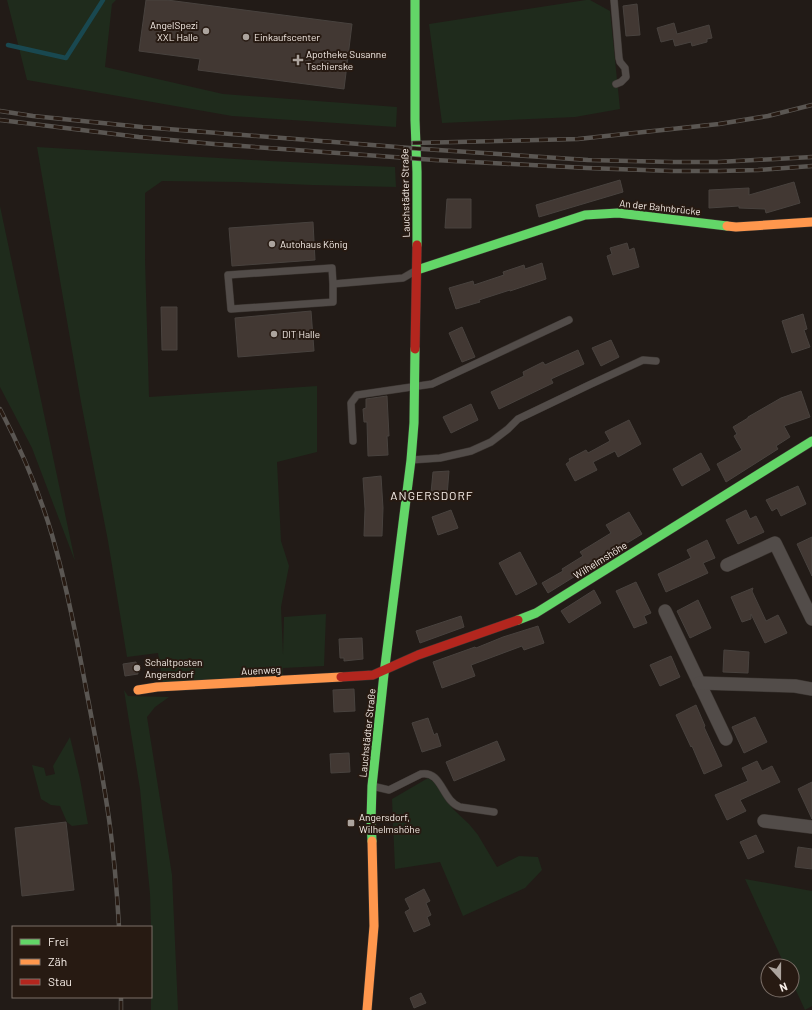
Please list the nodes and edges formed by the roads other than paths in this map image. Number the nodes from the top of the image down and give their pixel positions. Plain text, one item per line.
1 (415, 0) edge
2 (614, 0) edge
3 (616, 84) dead end
4 (812, 222) edge
5 (417, 270) junction
6 (334, 284) junction
7 (569, 320) dead end
8 (656, 361) dead end
9 (415, 386) junction
10 (353, 441) dead end
11 (812, 441) edge
12 (411, 460) junction
13 (727, 564) dead end
14 (665, 611) dead end
15 (812, 619) edge
16 (385, 669) junction
17 (699, 683) junction
18 (812, 689) edge
19 (138, 690) dead end
20 (726, 739) dead end
21 (372, 786) junction
22 (494, 812) dead end
23 (764, 821) dead end
24 (812, 827) edge
25 (367, 1010) edge

1 - 5 street, Lauchstädter Straße
2 - 3 lane
4 - 5 street, An der Bahnbrücke
5 - 6 lane
5 - 9 street, Lauchstädter Straße
6 - 6 lane
7 - 9 lane
8 - 12 lane
9 - 10 lane
9 - 12 street, Lauchstädter Straße
11 - 16 street, Wilhelmshöhe
12 - 16 street, Lauchstädter Straße
13 - 15 street
14 - 17 street
16 - 19 street, Auenweg
16 - 21 street, Lauchstädter Straße
17 - 18 street
17 - 20 street
21 - 22 lane
21 - 25 street, Lauchstädter Straße
23 - 24 street

